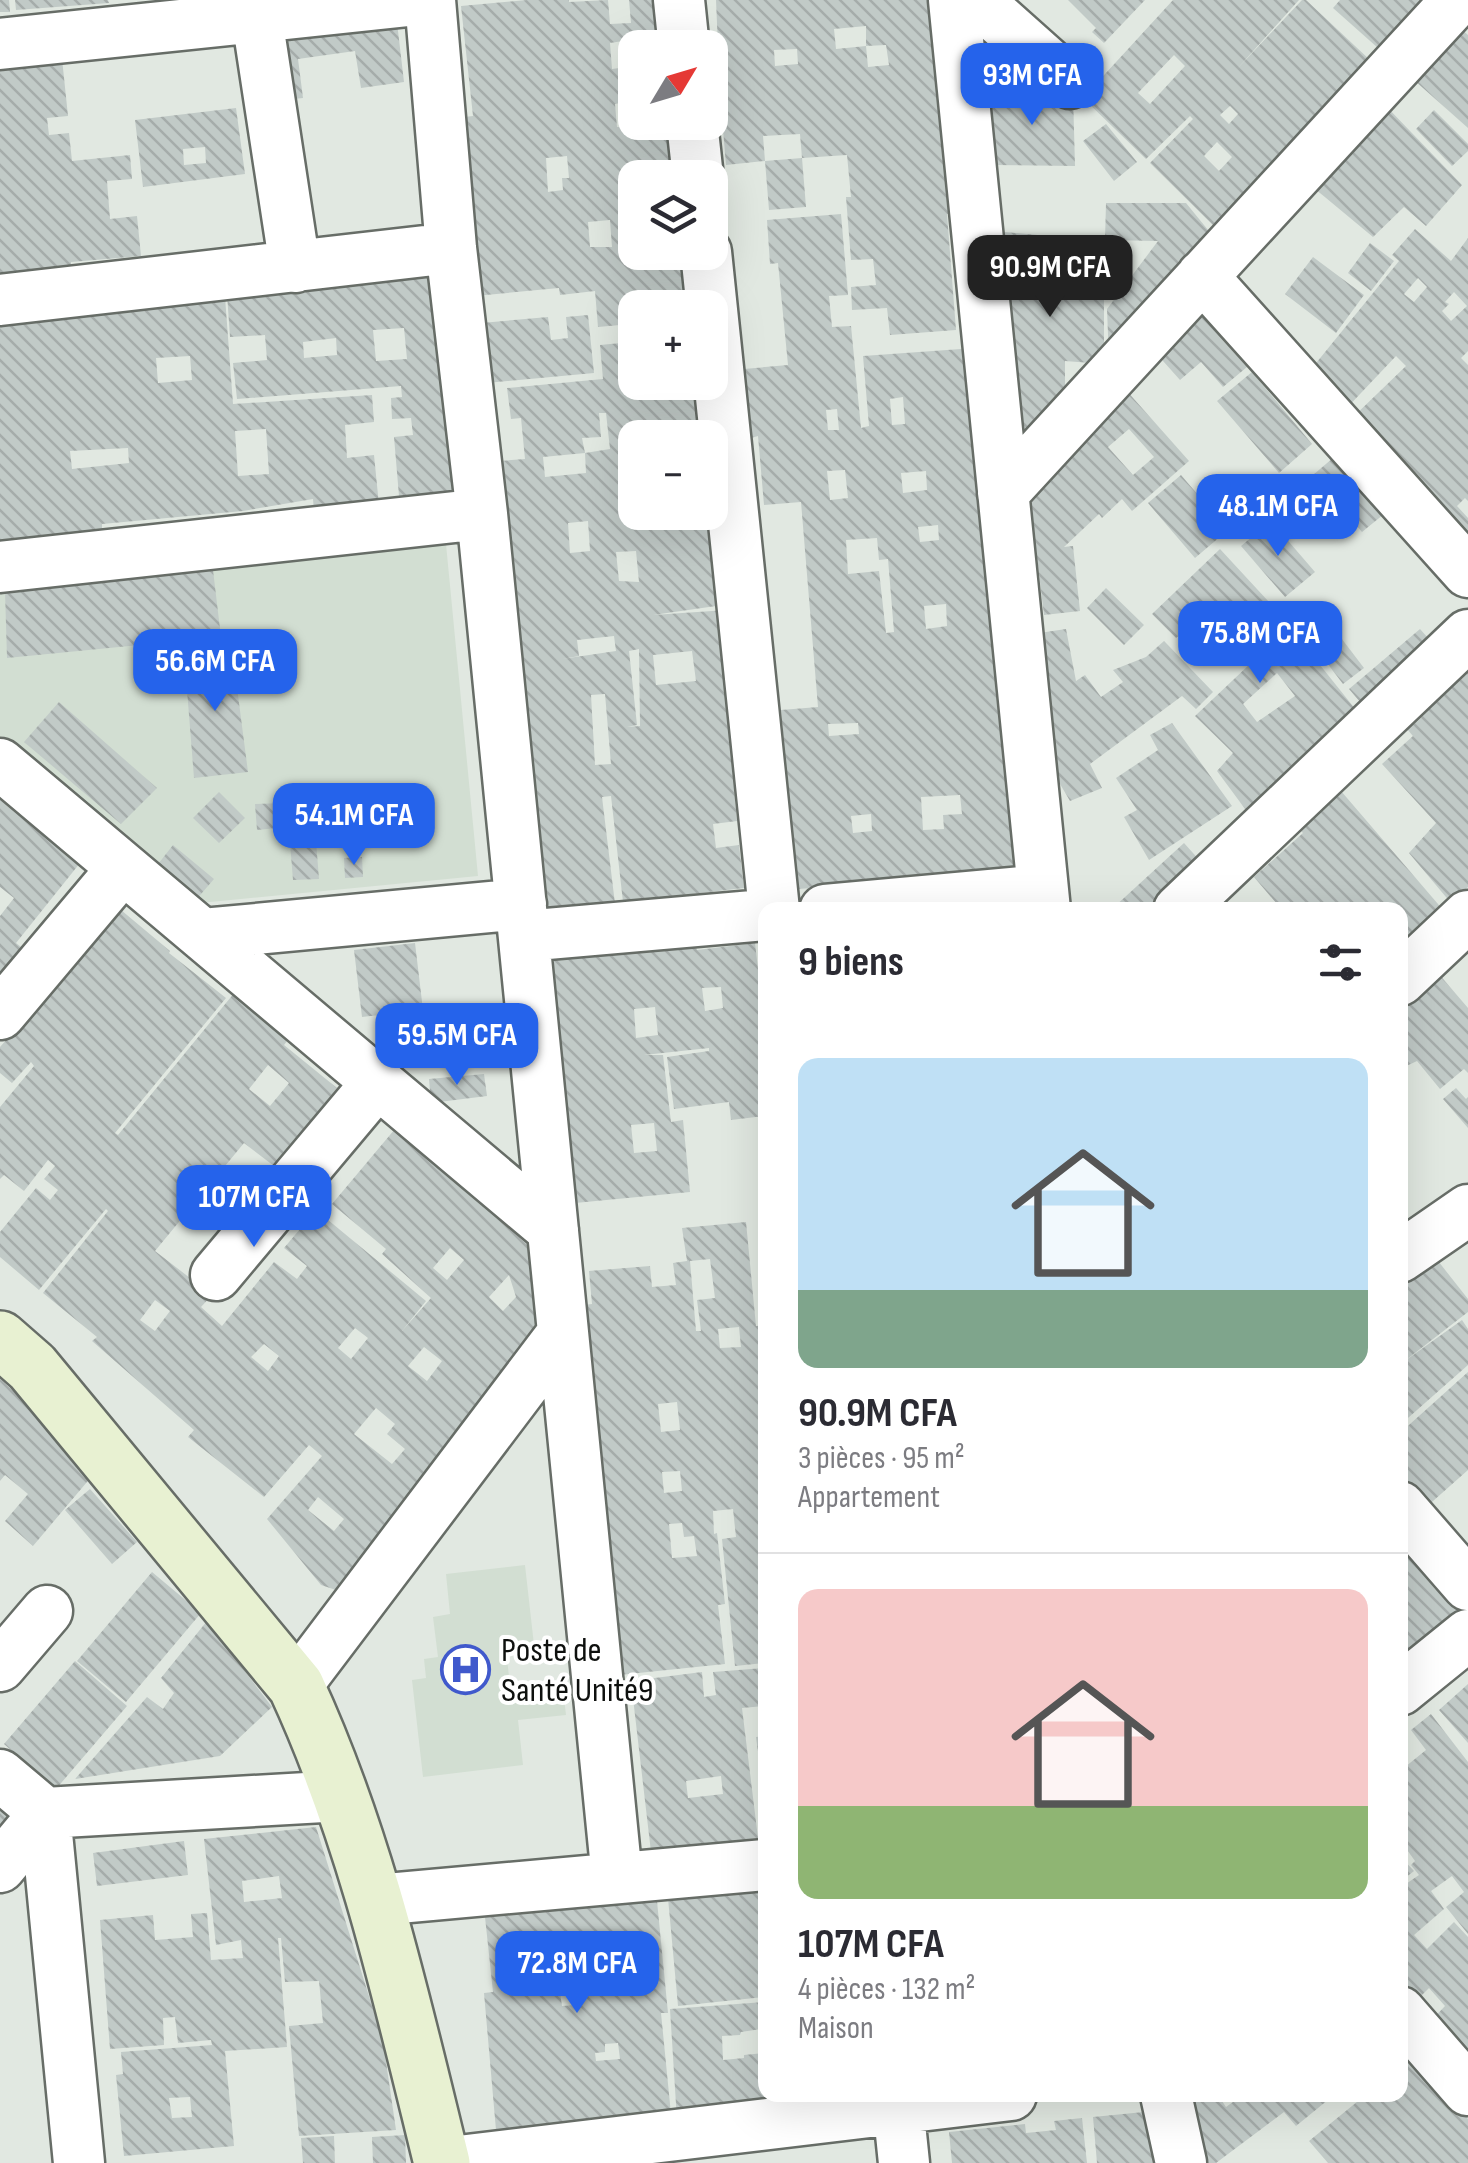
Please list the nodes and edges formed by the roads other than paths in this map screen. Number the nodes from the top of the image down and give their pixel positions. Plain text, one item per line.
1 (418, 0) edge
2 (430, 0) edge
3 (679, 0) edge
4 (954, 0) edge
5 (977, 0) edge
6 (1457, 0) edge
7 (349, 4) edge
8 (257, 18) junction
9 (682, 30) edge
10 (0, 44) edge
11 (1070, 84) dead end
12 (451, 248) junction
13 (295, 267) junction
14 (708, 270) edge
15 (1202, 276) junction
16 (0, 300) edge
17 (1003, 493) junction
18 (482, 514) junction
19 (0, 567) edge
20 (1468, 572) edge
21 (1468, 635) edge
22 (0, 764) edge
23 (123, 868) junction
24 (1044, 900) edge
25 (773, 902) edge
26 (1000, 902) edge
27 (1187, 902) edge
28 (758, 915) edge
29 (522, 920) junction
30 (202, 934) junction
31 (1459, 942) edge
32 (1408, 975) edge
33 (0, 1014) edge
34 (378, 1082) junction
35 (1468, 1210) edge
36 (553, 1230) junction
37 (1408, 1251) edge
38 (216, 1275) dead end
39 (563, 1333) junction
40 (0, 1339) edge
41 (1408, 1516) edge
42 (1468, 1585) edge
43 (47, 1611) dead end
44 (1468, 1636) edge
45 (0, 1666) edge
46 (1408, 1684) edge
47 (296, 1686) junction
48 (0, 1775) edge
49 (341, 1796) junction
50 (45, 1813) junction
51 (758, 1866) edge
52 (0, 1867) edge
53 (617, 1878) junction
54 (376, 1900) junction
55 (1408, 2021) edge
56 (1468, 2090) edge
57 (894, 2102) edge
58 (898, 2102) edge
59 (1168, 2102) edge
60 (736, 2145) edge
61 (79, 2163) edge
62 (442, 2163) edge
63 (904, 2163) edge
64 (1181, 2163) edge

1 - 7 street
2 - 12 street
3 - 9 street
4 - 17 street
5 - 11 street
6 - 15 street
7 - 8 street
8 - 10 street
8 - 13 street
12 - 13 street
12 - 18 street
13 - 16 street
14 - 25 street
15 - 17 street
15 - 20 street
17 - 24 street
18 - 19 street
18 - 29 street
21 - 27 street
22 - 23 street
23 - 30 street
23 - 33 street
24 - 26 street
28 - 29 street
29 - 30 street
29 - 36 street
30 - 34 street
31 - 32 street
34 - 36 street
34 - 38 street
35 - 37 street
36 - 39 street
39 - 47 street
39 - 53 street
40 - 47 street
41 - 42 street
43 - 45 street
44 - 46 street
47 - 49 street
48 - 50 street
49 - 50 street
49 - 54 street
50 - 52 street
50 - 61 street
51 - 53 street
53 - 54 street
54 - 62 street
55 - 56 street
57 - 60 street
58 - 63 street
59 - 64 street
60 - 62 street

